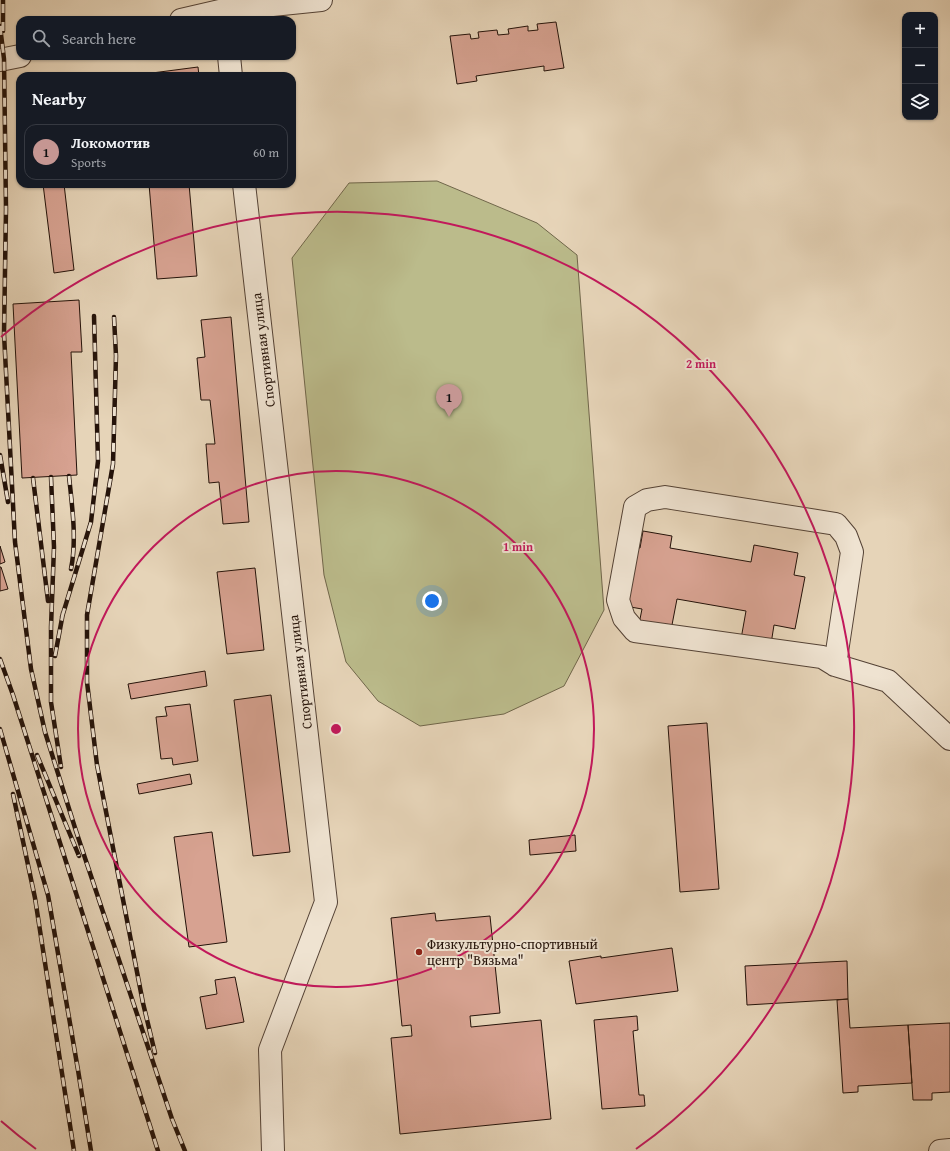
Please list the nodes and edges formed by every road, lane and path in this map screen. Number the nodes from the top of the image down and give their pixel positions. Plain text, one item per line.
1 (321, 0) edge
2 (224, 10) edge
3 (198, 16) edge
4 (16, 57) edge
5 (0, 60) edge
6 (229, 60) edge
7 (231, 72) edge
8 (244, 188) edge
9 (835, 665) junction
10 (950, 739) edge
11 (950, 1150) edge
12 (273, 1151) edge
13 (940, 1151) edge

1 - 2 street
2 - 3 street
4 - 5 street
6 - 7 street
8 - 12 street, Спортивная улица
9 - 9 street
9 - 10 street
11 - 13 street

